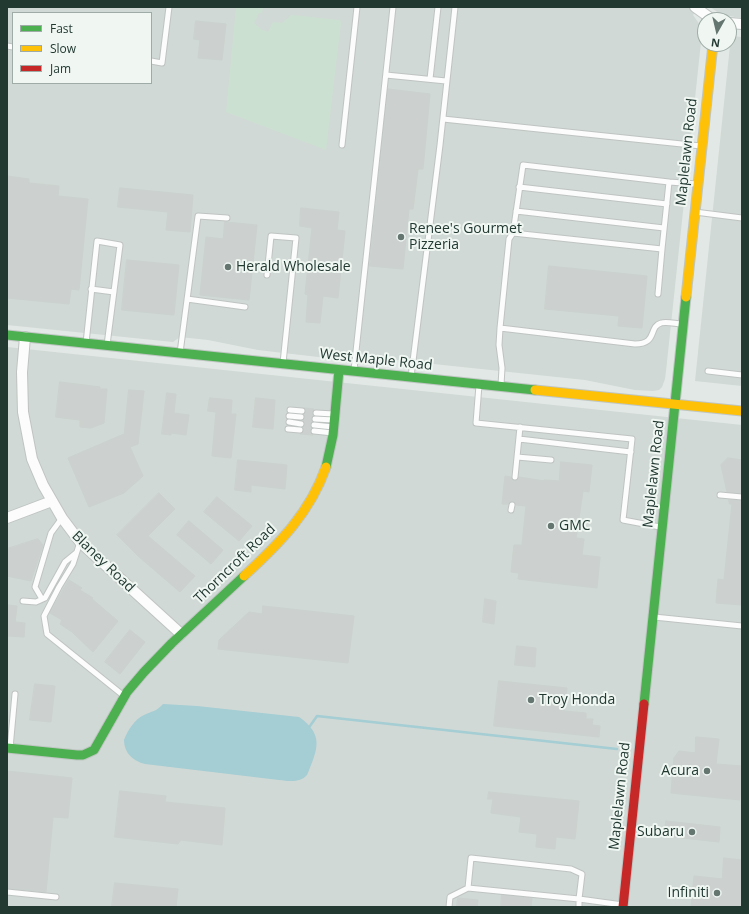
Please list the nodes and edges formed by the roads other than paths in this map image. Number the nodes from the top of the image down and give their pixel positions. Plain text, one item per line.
1 (169, 7) edge
2 (357, 7) edge
3 (393, 7) edge
4 (438, 7) edge
5 (455, 7) edge
6 (712, 52) edge
7 (152, 62) edge
8 (386, 75) junction
9 (430, 79) junction
10 (446, 81) junction
11 (443, 119) junction
12 (342, 145) dead end
13 (702, 146) junction
14 (669, 182) junction
15 (698, 184) junction
16 (519, 187) junction
17 (667, 204) junction
18 (516, 211) junction
19 (695, 212) junction
20 (227, 218) dead end
21 (742, 218) edge
22 (664, 228) junction
23 (513, 233) junction
24 (662, 249) junction
25 (268, 275) dead end
26 (91, 289) junction
27 (114, 292) junction
28 (658, 294) dead end
29 (187, 299) junction
30 (245, 307) dead end
31 (683, 324) junction
32 (500, 328) junction
33 (7, 335) edge
34 (25, 337) junction
35 (86, 344) junction
36 (107, 346) junction
37 (180, 354) junction
38 (283, 364) junction
39 (339, 370) junction
40 (708, 371) dead end
41 (354, 372) junction
42 (742, 375) edge
43 (411, 378) junction
44 (479, 384) junction
45 (501, 386) junction
46 (675, 404) junction
47 (290, 410) dead end
48 (302, 411) dead end
49 (742, 411) edge
50 (316, 412) dead end
51 (289, 416) dead end
52 (301, 418) dead end
53 (315, 419) dead end
54 (289, 422) dead end
55 (334, 423) junction
56 (301, 424) dead end
57 (314, 425) dead end
58 (288, 428) dead end
59 (520, 428) junction
60 (300, 430) dead end
61 (314, 431) dead end
62 (519, 439) junction
63 (631, 452) junction
64 (517, 457) junction
65 (551, 460) dead end
66 (515, 477) dead end
67 (720, 495) dead end
68 (742, 497) edge
69 (52, 501) junction
70 (7, 518) edge
71 (62, 518) junction
72 (662, 528) junction
73 (78, 547) junction
74 (23, 600) dead end
75 (42, 600) junction
76 (653, 617) junction
77 (742, 626) edge
78 (181, 634) junction
79 (15, 694) dead end
80 (125, 696) junction
81 (8, 749) edge
82 (468, 888) junction
83 (7, 892) edge
84 (56, 897) dead end
85 (580, 899) junction
86 (623, 906) edge
87 (449, 907) edge
88 (578, 907) edge

1 - 7 lane
2 - 12 lane
3 - 8 lane
4 - 9 lane
5 - 10 lane
6 - 13 street, Maplelawn Road
8 - 9 lane
8 - 41 lane
9 - 10 lane
10 - 11 lane
11 - 13 lane
11 - 43 lane
13 - 15 street, Maplelawn Road
14 - 15 lane
14 - 16 lane
14 - 17 lane
15 - 19 street, Maplelawn Road
16 - 17 lane
16 - 18 lane
17 - 22 lane
18 - 22 lane
18 - 23 lane
19 - 21 lane
19 - 31 street, Maplelawn Road
20 - 29 lane
22 - 24 lane
23 - 24 lane
23 - 32 lane
24 - 28 lane
25 - 38 lane
26 - 27 lane
26 - 27 lane
26 - 35 lane
27 - 36 lane
29 - 30 lane
29 - 37 lane
31 - 32 lane
31 - 46 street, Maplelawn Road
32 - 45 lane
33 - 34 street, West Maple Road
34 - 35 street, West Maple Road
34 - 69 street, Blaney Road
35 - 36 street, West Maple Road
36 - 37 street, West Maple Road
37 - 38 street, West Maple Road
38 - 39 street, West Maple Road
39 - 41 street, West Maple Road
39 - 55 street, Thorncroft Road
40 - 42 lane
41 - 43 street, West Maple Road
43 - 44 street, West Maple Road
44 - 45 street, West Maple Road
44 - 59 lane
45 - 46 street, West Maple Road
46 - 49 street, West Maple Road
46 - 72 street, Maplelawn Road
47 - 48 lane
50 - 55 lane
51 - 52 lane
53 - 55 lane
54 - 56 lane
55 - 57 lane
55 - 61 lane
55 - 78 street, Thorncroft Road
58 - 60 lane
59 - 62 lane
59 - 63 lane
62 - 63 lane
62 - 64 lane
63 - 72 lane
64 - 65 lane
64 - 66 lane
67 - 68 lane
69 - 70 street
69 - 71 street, Blaney Road
71 - 73 street, Blaney Road
71 - 75 lane
72 - 76 street, Maplelawn Road
73 - 75 lane
73 - 78 street, Blaney Road
73 - 80 lane
74 - 75 lane
76 - 77 lane
76 - 86 street, Maplelawn Road
78 - 80 street, Thorncroft Road
79 - 81 lane
80 - 81 street, Thorncroft Road
82 - 85 lane
82 - 85 lane
82 - 87 lane
83 - 84 lane
85 - 86 lane
85 - 88 lane

